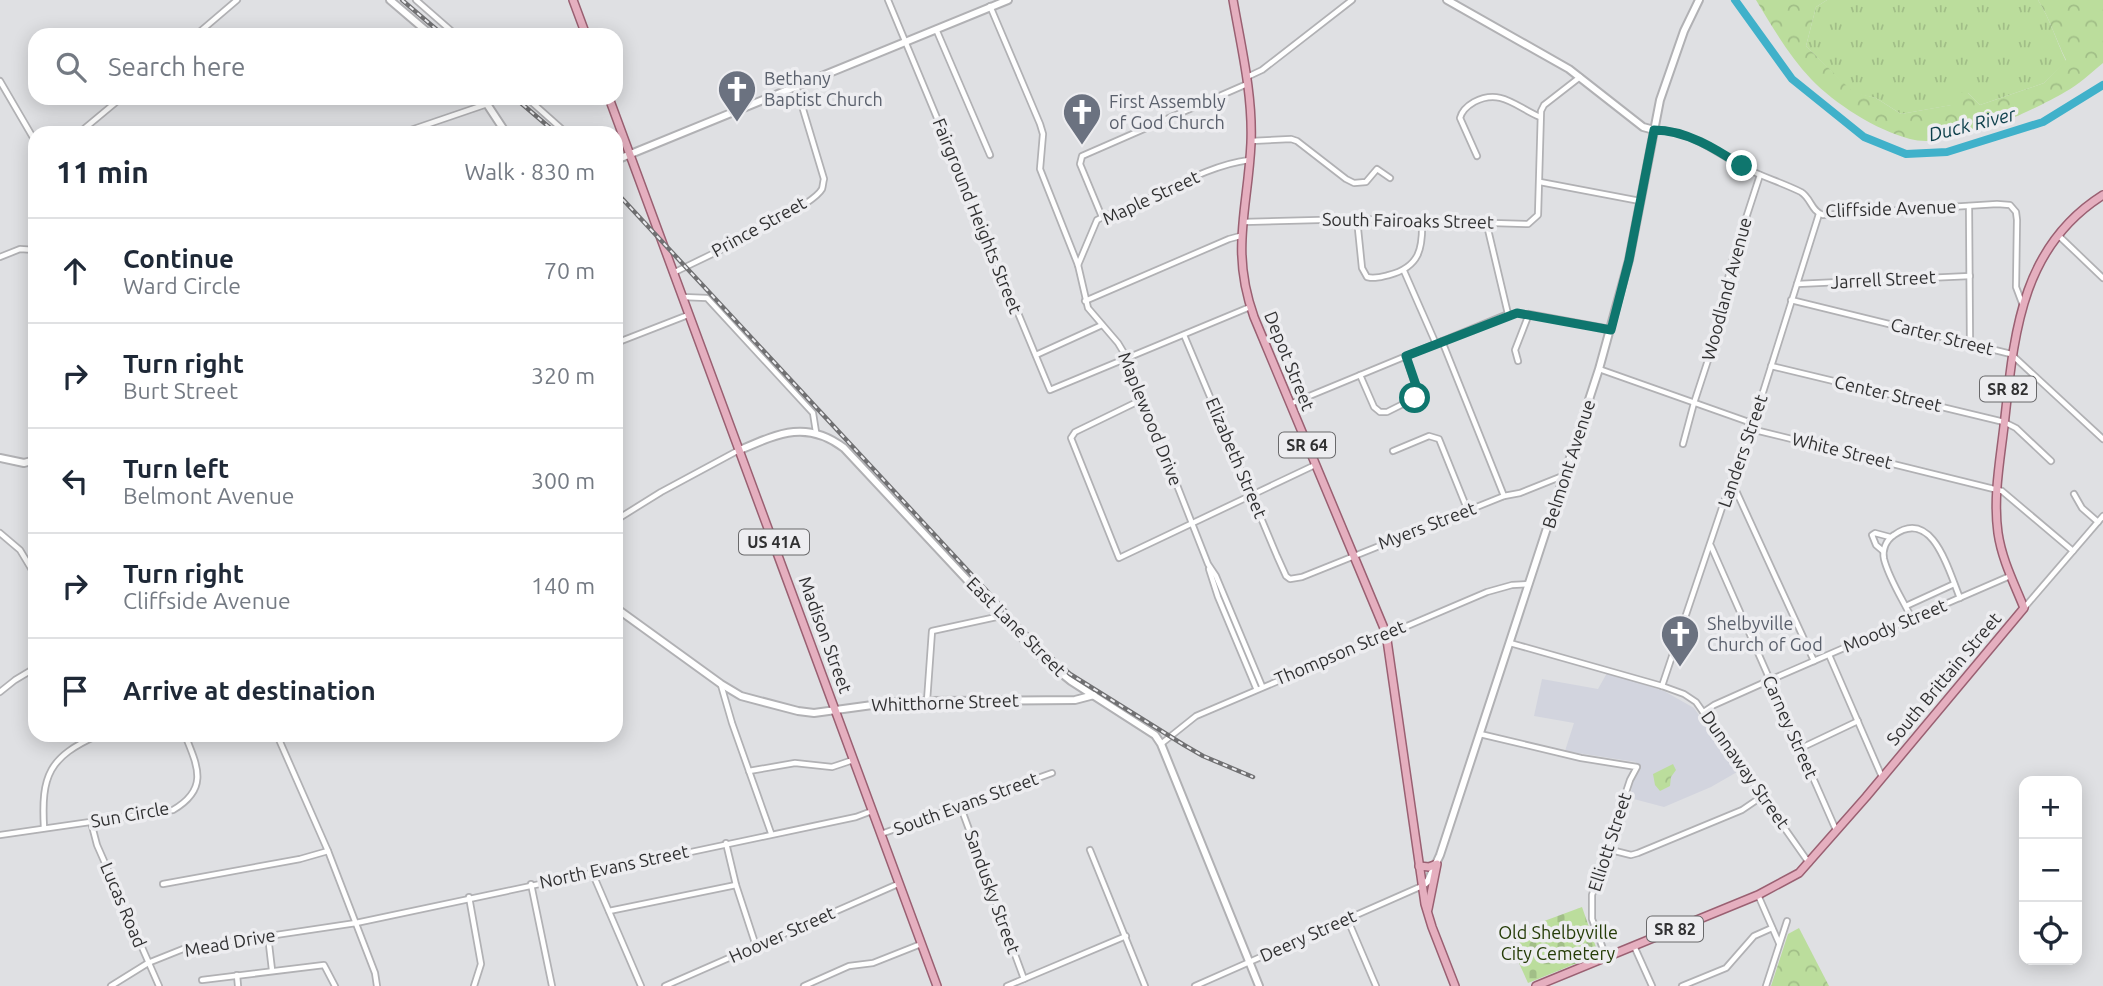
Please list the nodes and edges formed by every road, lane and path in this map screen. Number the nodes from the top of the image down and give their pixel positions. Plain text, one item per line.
1 (237, 0) edge
2 (390, 0) edge
3 (416, 0) edge
4 (573, 0) edge
5 (888, 0) edge
6 (1008, 0) edge
7 (1233, 0) edge
8 (1352, 0) edge
9 (1447, 0) edge
10 (1699, 0) edge
11 (990, 6) junction
12 (204, 28) edge
13 (423, 28) edge
14 (448, 28) edge
15 (583, 28) edge
16 (936, 28) junction
17 (905, 41) junction
18 (1580, 77) junction
19 (1247, 81) junction
20 (0, 83) edge
21 (796, 85) junction
22 (113, 105) edge
23 (475, 105) edge
24 (488, 105) edge
25 (535, 105) edge
26 (612, 105) edge
27 (1541, 117) junction
28 (87, 126) edge
29 (420, 126) edge
30 (501, 126) edge
31 (558, 126) edge
32 (619, 126) edge
33 (28, 129) edge
34 (1654, 130) junction
35 (623, 137) edge
36 (1251, 141) junction
37 (990, 155) dead end
38 (630, 156) junction
39 (1477, 156) dead end
40 (623, 158) edge
41 (1249, 160) junction
42 (1760, 175) junction
43 (1390, 178) dead end
44 (1540, 182) junction
45 (2103, 195) edge
46 (1640, 201) junction
47 (1969, 206) junction
48 (1819, 214) junction
49 (1102, 217) junction
50 (1357, 219) junction
51 (1422, 220) junction
52 (1486, 221) junction
53 (1242, 222) junction
54 (1240, 236) junction
55 (2059, 236) junction
56 (28, 250) edge
57 (0, 257) edge
58 (1078, 265) junction
59 (1404, 271) junction
60 (673, 273) junction
61 (1970, 276) junction
62 (2103, 278) edge
63 (1797, 284) junction
64 (683, 297) junction
65 (1791, 300) junction
66 (1084, 301) junction
67 (2022, 303) junction
68 (1250, 307) junction
69 (1508, 314) junction
70 (1529, 314) junction
71 (689, 315) junction
72 (1102, 325) junction
73 (1611, 330) junction
74 (1184, 335) junction
75 (623, 340) edge
76 (1442, 341) junction
77 (1436, 344) junction
78 (1970, 344) junction
79 (2011, 354) junction
80 (1035, 355) junction
81 (1406, 356) junction
82 (1127, 358) junction
83 (1518, 361) dead end
84 (1771, 366) junction
85 (1599, 369) junction
86 (1360, 375) junction
87 (1143, 399) junction
88 (1694, 403) junction
89 (1290, 404) junction
90 (2004, 422) junction
91 (1753, 425) junction
92 (816, 432) junction
93 (2103, 439) edge
94 (1683, 444) dead end
95 (740, 450) junction
96 (1393, 451) dead end
97 (0, 458) edge
98 (2051, 461) dead end
99 (28, 462) edge
100 (1316, 464) junction
101 (1566, 475) junction
102 (1731, 481) junction
103 (1997, 489) junction
104 (2074, 494) dead end
105 (1253, 495) junction
106 (1504, 496) junction
107 (1468, 511) junction
108 (623, 516) edge
109 (2103, 516) edge
110 (2098, 522) junction
111 (1192, 524) junction
112 (0, 533) edge
113 (1890, 537) junction
114 (1711, 545) junction
115 (1884, 551) junction
116 (2073, 551) junction
117 (1354, 554) junction
118 (28, 563) edge
119 (2010, 576) junction
120 (1290, 579) joint
121 (1529, 584) junction
122 (1954, 584) junction
123 (1960, 598) junction
124 (1906, 606) junction
125 (2024, 608) junction
126 (623, 613) edge
127 (1002, 616) junction
128 (1912, 619) junction
129 (1386, 634) junction
130 (1510, 643) junction
131 (1829, 654) junction
132 (1814, 661) junction
133 (28, 672) edge
134 (1770, 680) junction
135 (721, 684) junction
136 (1662, 686) junction
137 (1259, 687) junction
138 (1, 689) edge
139 (1094, 695) junction
140 (927, 701) junction
141 (835, 710) junction
142 (1705, 711) junction
143 (1858, 721) junction
144 (1480, 734) junction
145 (82, 742) edge
146 (188, 742) edge
147 (280, 742) edge
148 (1161, 744) junction
149 (1799, 749) junction
150 (853, 760) junction
151 (748, 771) junction
152 (1052, 773) dead end
153 (1882, 777) junction
154 (1764, 795) junction
155 (960, 805) junction
156 (873, 811) junction
157 (90, 822) junction
158 (44, 828) junction
159 (1837, 831) junction
160 (771, 833) junction
161 (881, 834) junction
162 (0, 835) edge
163 (726, 843) junction
164 (1607, 849) junction
165 (1090, 850) dead end
166 (328, 851) junction
167 (1809, 863) junction
168 (1437, 864) junction
169 (1419, 866) junction
170 (592, 872) junction
171 (163, 884) dead end
172 (531, 884) junction
173 (898, 884) junction
174 (736, 885) junction
175 (1422, 886) junction
176 (1758, 895) junction
177 (469, 897) junction
178 (610, 911) junction
179 (1427, 911) junction
180 (1347, 918) junction
181 (1787, 921) dead end
182 (356, 922) junction
183 (1772, 928) junction
184 (268, 936) junction
185 (1126, 936) junction
186 (921, 944) junction
187 (1779, 944) junction
188 (757, 946) junction
189 (1634, 946) junction
190 (1606, 958) junction
191 (148, 962) junction
192 (1250, 962) junction
193 (272, 970) junction
194 (237, 975) junction
195 (1024, 979) junction
196 (202, 980) dead end
197 (111, 986) edge
198 (159, 986) edge
199 (238, 986) edge
200 (335, 986) edge
201 (377, 986) edge
202 (474, 986) edge
203 (552, 986) edge
204 (641, 986) edge
205 (665, 986) edge
206 (804, 986) edge
207 (937, 986) edge
208 (1007, 986) edge
209 (1145, 986) edge
210 (1195, 986) edge
211 (1259, 986) edge
212 (1376, 986) edge
213 (1455, 986) edge
214 (1536, 986) edge
215 (1652, 986) edge
216 (1682, 986) edge
217 (1766, 986) edge

1 - 12 street
2 - 13 street
3 - 14 street
4 - 15 main road
5 - 17 street, Fairground Heights Street
6 - 11 street
7 - 19 main road, Depot Street / SR 64
8 - 19 street
9 - 18 street
10 - 34 street, Belmont Avenue
11 - 16 street
11 - 58 street, Maplewood Drive
16 - 17 street
16 - 37 street
17 - 21 street
17 - 80 street, Fairground Heights Street
18 - 27 street
18 - 34 street
19 - 36 main road, Depot Street / SR 64
19 - 49 street
20 - 33 street
21 - 38 street
21 - 60 street, Prince Street
22 - 28 street
23 - 29 street
24 - 30 street
25 - 31 street
26 - 32 main road, Madison Street / US 41A
27 - 39 street
27 - 44 street, South Fairoaks Street
34 - 42 street, Cliffside Avenue
34 - 46 street, Belmont Avenue
35 - 38 main road, Madison Street / US 41A
36 - 41 main road, Depot Street / SR 64
36 - 43 street
38 - 40 street
38 - 60 main road, Madison Street / US 41A
41 - 49 street, Maple Street
41 - 53 main road, Depot Street / SR 64
42 - 48 street, Cliffside Avenue
42 - 88 street, Woodland Avenue
44 - 46 street
44 - 52 street, South Fairoaks Street
45 - 55 main road, SR 82
46 - 73 street, Belmont Avenue
47 - 48 street, Cliffside Avenue
47 - 61 street
47 - 67 street, Cliffside Avenue
48 - 63 street, Landers Street
49 - 58 street, Maple Street
50 - 51 street, South Fairoaks Street
50 - 53 street, South Fairoaks Street
50 - 59 street
51 - 52 street, South Fairoaks Street
51 - 59 street
52 - 69 street
53 - 54 main road, Depot Street / SR 64
54 - 66 street
54 - 68 main road, Depot Street / SR 64
55 - 62 street
55 - 67 main road, SR 82
56 - 57 street
58 - 66 street, Maplewood Drive
59 - 77 street
60 - 64 main road, Madison Street / US 41A
61 - 63 street, Jarrell Street
61 - 78 street
63 - 65 street, Landers Street
64 - 71 main road, Madison Street / US 41A
64 - 92 street
65 - 78 street, Carter Street
65 - 84 street, Landers Street
66 - 72 street, Maplewood Drive
67 - 79 main road, SR 82
68 - 74 street
68 - 89 main road, Depot Street / SR 64
69 - 70 street
69 - 76 street
70 - 73 street
70 - 83 street
71 - 75 street
71 - 95 main road, Madison Street / US 41A
72 - 80 street
72 - 82 street, Maplewood Drive
73 - 85 street, Belmont Avenue
74 - 82 street
74 - 105 street, Elizabeth Street
76 - 77 street
76 - 106 street
77 - 81 street
78 - 79 street, Carter Street
79 - 90 main road, SR 82
79 - 93 street, Carter Street
80 - 82 street, Fairground Heights Street
81 - 86 street
81 - 86 street
82 - 87 street, Maplewood Drive
84 - 90 street, Center Street
84 - 91 street, Landers Street
85 - 88 street, White Street
85 - 101 street, Belmont Avenue
86 - 89 street
87 - 111 street, Maplewood Drive
87 - 111 street
88 - 91 street, White Street
88 - 94 street, Woodland Avenue
89 - 100 main road, Depot Street / SR 64
90 - 98 street
90 - 103 main road, SR 82
91 - 102 street, Landers Street
91 - 103 street, White Street
92 - 95 street
92 - 127 street, East Lane Street
95 - 108 street
95 - 141 main road, Madison Street / US 41A
96 - 107 street
97 - 99 street
100 - 105 street
100 - 117 main road, Depot Street / SR 64
101 - 106 street, Myers Street
101 - 121 street, Belmont Avenue
102 - 114 street, Landers Street
102 - 132 street
103 - 116 street, White Street
103 - 119 main road, SR 82
104 - 110 street
105 - 111 street
105 - 120 street, Elizabeth Street
106 - 107 street, Myers Street
107 - 117 street, Myers Street
109 - 110 street, South Brittain Street
110 - 116 street, South Brittain Street
111 - 137 street, Maplewood Drive
112 - 118 street
113 - 115 street
113 - 115 street
113 - 122 street
114 - 134 street, Carney Street
114 - 136 street, Landers Street
115 - 124 street
116 - 125 street, South Brittain Street
117 - 120 street, Myers Street
117 - 129 main road, Depot Street / SR 64
119 - 123 street, Moody Street
119 - 125 main road, SR 82
121 - 129 street, Thompson Street
121 - 130 street, Belmont Avenue
122 - 123 street
122 - 124 street
123 - 128 street, Moody Street
124 - 128 street
125 - 153 main road, South Brittain Street / SR 82
126 - 135 street, Whitthorne Street
127 - 139 street, East Lane Street
127 - 140 street
128 - 131 street, Moody Street
129 - 137 street, Thompson Street
129 - 169 main road, Depot Street / SR 64
130 - 136 street, Dunnaway Street
130 - 144 street, Belmont Avenue
131 - 132 street, Moody Street
131 - 143 street
132 - 134 street, Moody Street
133 - 138 street
134 - 142 street, Moody Street
134 - 149 street, Carney Street
135 - 141 street, Whitthorne Street
135 - 151 street
136 - 142 street, Dunnaway Street
137 - 148 street, Thompson Street
139 - 140 street, Whitthorne Street
139 - 148 street, East Lane Street
140 - 141 street, Whitthorne Street
141 - 150 main road, Madison Street / US 41A
142 - 154 street, Dunnaway Street
143 - 149 street
143 - 153 street
144 - 164 street, Elliott Street
144 - 168 street, Belmont Avenue
145 - 158 street
146 - 157 street, Sun Circle
147 - 166 street
148 - 192 street, East Lane Street
149 - 159 street, Carney Street
150 - 151 street
150 - 156 main road, Madison Street / US 41A
151 - 160 street
152 - 155 street, South Evans Street
153 - 159 main road, South Brittain Street / SR 82
154 - 164 street
154 - 167 street, Dunnaway Street
155 - 161 street, South Evans Street
155 - 195 street, Sandusky Street
156 - 160 street, North Evans Street
156 - 161 main road, Madison Street / US 41A
157 - 158 street, Sun Circle
157 - 191 street, Lucas Road
158 - 162 street, Sun Circle
159 - 167 main road, South Brittain Street / SR 82
160 - 163 street, North Evans Street
161 - 173 main road, Madison Street / US 41A
163 - 170 street, North Evans Street
163 - 174 street
164 - 190 street, Elliott Street
165 - 185 street
166 - 171 street
166 - 182 street
167 - 176 main road, SR 82
168 - 169 main road
168 - 175 street, Belmont Avenue
168 - 179 main road
169 - 175 main road, Depot Street / SR 64
170 - 172 street, North Evans Street
170 - 178 street
172 - 177 street, North Evans Street
172 - 203 street
173 - 186 main road, Madison Street / US 41A
173 - 188 street, Hoover Street
174 - 178 street
174 - 188 street
175 - 179 main road, SR 64
175 - 180 street, Deery Street
176 - 183 street
176 - 189 main road, SR 82
177 - 182 street, North Evans Street
177 - 202 street
178 - 204 street
179 - 213 main road, SR 64
180 - 192 street, Deery Street
180 - 212 street
181 - 187 street
182 - 184 street, Mead Drive
182 - 201 street
183 - 187 street
183 - 216 street
184 - 191 street, Mead Drive
184 - 193 street
185 - 195 street
185 - 209 street
186 - 206 street
186 - 207 main road, Madison Street / US 41A
187 - 217 street
188 - 205 street, Hoover Street
189 - 190 main road, SR 82
189 - 215 street
190 - 214 main road, SR 82
191 - 197 street, Mead Drive
191 - 198 street, Lucas Road
192 - 210 street, Deery Street
192 - 211 street, East Lane Street
193 - 194 street
193 - 200 street
194 - 196 street
194 - 199 street
195 - 208 street

